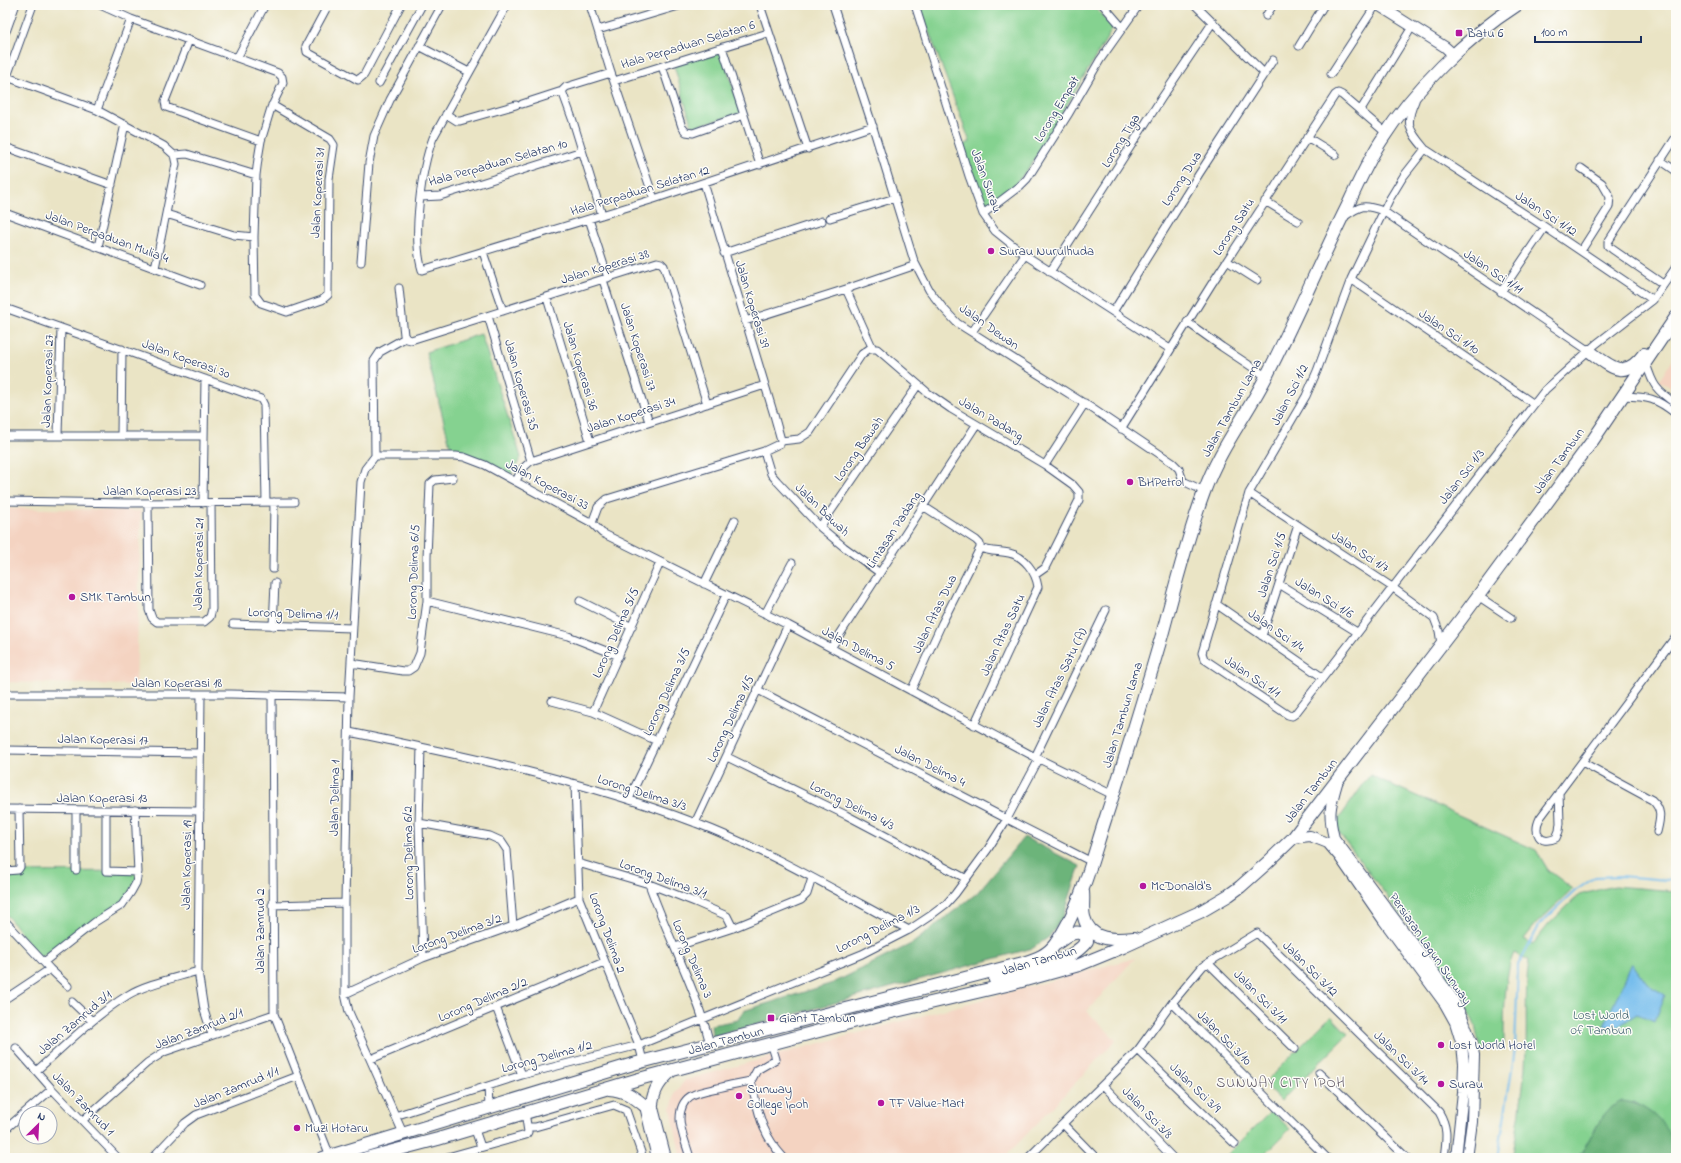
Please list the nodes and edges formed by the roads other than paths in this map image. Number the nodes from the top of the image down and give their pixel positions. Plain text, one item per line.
1 (14, 5) edge
2 (33, 5) edge
3 (100, 5) edge
4 (265, 5) edge
5 (328, 5) edge
6 (401, 5) edge
7 (422, 5) edge
8 (442, 5) edge
9 (507, 5) edge
10 (590, 5) edge
11 (682, 5) edge
12 (760, 5) edge
13 (833, 5) edge
14 (915, 5) edge
15 (1103, 5) edge
16 (1138, 5) edge
17 (1195, 5) edge
18 (1273, 5) edge
19 (1324, 5) edge
20 (1377, 5) edge
21 (1517, 5) edge
22 (1266, 16) dead end
23 (131, 19) junction
24 (1213, 22) junction
25 (1122, 27) junction
26 (1412, 27) junction
27 (5, 30) edge
28 (598, 30) junction
29 (768, 33) junction
30 (189, 40) junction
31 (419, 46) junction
32 (1299, 46) dead end
33 (722, 47) junction
34 (1454, 55) junction
35 (237, 58) junction
36 (1274, 60) dead end
37 (662, 66) junction
38 (469, 72) junction
39 (611, 73) junction
40 (1265, 74) junction
41 (1331, 74) dead end
42 (6, 79) edge
43 (614, 81) junction
44 (379, 83) dead end
45 (562, 91) junction
46 (1418, 93) junction
47 (272, 105) junction
48 (97, 110) junction
49 (1360, 111) junction
50 (446, 114) junction
51 (744, 114) junction
52 (125, 124) junction
53 (873, 126) junction
54 (1389, 129) junction
55 (1306, 137) junction
56 (1676, 137) edge
57 (261, 141) junction
58 (5, 147) edge
59 (808, 149) junction
60 (1425, 149) junction
61 (582, 152) junction
62 (174, 155) junction
63 (1336, 155) dead end
64 (1660, 160) junction
65 (760, 165) junction
66 (1581, 168) dead end
67 (1676, 171) edge
68 (256, 175) junction
69 (704, 183) junction
70 (112, 184) junction
71 (421, 197) junction
72 (895, 198) junction
73 (654, 199) junction
74 (1265, 201) junction
75 (1383, 211) junction
76 (5, 213) edge
77 (166, 214) junction
78 (983, 214) junction
79 (602, 215) junction
80 (830, 218) dead end
81 (589, 219) junction
82 (1340, 220) junction
83 (822, 221) dead end
84 (1298, 221) dead end
85 (1545, 227) junction
86 (254, 237) junction
87 (98, 247) junction
88 (1581, 251) junction
89 (483, 252) junction
90 (724, 253) junction
91 (1025, 255) junction
92 (1227, 261) junction
93 (361, 262) dead end
94 (916, 265) junction
95 (1676, 267) edge
96 (155, 268) junction
97 (1050, 272) junction
98 (606, 279) junction
99 (1351, 279) junction
100 (1257, 280) dead end
101 (1663, 284) junction
102 (200, 285) dead end
103 (400, 288) dead end
104 (846, 289) junction
105 (1501, 292) junction
106 (547, 298) junction
107 (1653, 300) junction
108 (5, 308) edge
109 (503, 311) junction
110 (1113, 312) junction
111 (488, 316) junction
112 (1676, 317) edge
113 (745, 321) junction
114 (1187, 322) junction
115 (61, 328) junction
116 (972, 332) junction
117 (405, 338) junction
118 (122, 349) junction
119 (873, 349) junction
120 (1170, 349) junction
121 (1590, 351) junction
122 (1646, 363) junction
123 (1266, 377) junction
124 (205, 379) junction
125 (918, 384) junction
126 (765, 385) junction
127 (1622, 396) junction
128 (706, 404) junction
129 (1085, 404) junction
130 (1534, 404) junction
131 (1676, 404) edge
132 (1676, 414) edge
133 (649, 422) junction
134 (976, 425) junction
135 (1121, 429) junction
136 (58, 435) junction
137 (5, 436) edge
138 (121, 436) junction
139 (204, 436) junction
140 (590, 441) junction
141 (781, 442) junction
142 (764, 451) junction
143 (375, 456) junction
144 (531, 460) junction
145 (1045, 465) junction
146 (453, 478) dead end
147 (516, 481) junction
148 (1204, 491) junction
149 (1249, 493) junction
150 (5, 502) edge
151 (211, 502) junction
152 (266, 502) junction
153 (274, 502) junction
154 (294, 502) dead end
155 (148, 503) junction
156 (204, 503) junction
157 (924, 506) junction
158 (735, 520) dead end
159 (592, 523) junction
160 (1298, 525) junction
161 (820, 527) junction
162 (980, 548) junction
163 (660, 563) junction
164 (792, 563) dead end
165 (273, 569) dead end
166 (880, 573) junction
167 (1035, 575) junction
168 (275, 583) dead end
169 (704, 584) junction
170 (1279, 584) junction
171 (1392, 586) junction
172 (726, 595) junction
173 (1478, 596) junction
174 (427, 601) junction
175 (580, 601) dead end
176 (1216, 604) junction
177 (1106, 610) dead end
178 (765, 614) junction
179 (1510, 618) dead end
180 (233, 624) dead end
181 (788, 625) junction
182 (273, 626) junction
183 (632, 627) junction
184 (352, 628) junction
185 (1357, 632) junction
186 (1262, 636) junction
187 (1676, 636) edge
188 (1441, 644) junction
189 (831, 648) junction
190 (619, 656) junction
191 (1206, 660) joint
192 (351, 663) junction
193 (1322, 678) junction
194 (758, 690) junction
195 (911, 691) junction
196 (5, 694) edge
197 (201, 694) junction
198 (272, 695) junction
199 (349, 697) junction
200 (552, 701) dead end
201 (593, 712) junction
202 (1285, 713) joint
203 (974, 724) junction
204 (349, 732) junction
205 (657, 741) junction
206 (421, 747) junction
207 (5, 750) edge
208 (200, 753) junction
209 (727, 757) junction
210 (1037, 758) junction
211 (1582, 762) junction
212 (1338, 779) junction
213 (575, 784) junction
214 (1559, 792) junction
215 (1113, 795) junction
216 (629, 799) junction
217 (5, 809) edge
218 (19, 809) junction
219 (135, 810) junction
220 (76, 811) junction
221 (106, 811) junction
222 (200, 811) junction
223 (1007, 820) junction
224 (419, 823) junction
225 (695, 823) junction
226 (1657, 832) dead end
227 (1293, 838) junction
228 (1092, 860) junction
229 (578, 863) junction
230 (76, 870) dead end
231 (5, 871) edge
232 (138, 872) junction
233 (812, 878) junction
234 (965, 878) junction
235 (649, 884) junction
236 (1083, 887) junction
237 (579, 898) junction
238 (345, 903) junction
239 (272, 905) junction
240 (5, 921) edge
241 (513, 926) junction
242 (733, 928) junction
243 (909, 930) junction
244 (1142, 937) junction
245 (1055, 945) junction
246 (675, 947) junction
247 (423, 958) junction
248 (44, 962) junction
249 (604, 962) junction
250 (1208, 963) junction
251 (50, 969) junction
252 (198, 971) junction
253 (68, 986) dead end
254 (345, 994) junction
255 (5, 999) edge
256 (72, 1002) dead end
257 (937, 1002) junction
258 (1172, 1003) junction
259 (496, 1007) junction
260 (274, 1014) junction
261 (704, 1020) junction
262 (92, 1021) junction
263 (1346, 1022) joint
264 (212, 1035) junction
265 (771, 1043) junction
266 (710, 1044) junction
267 (639, 1045) junction
268 (16, 1048) dead end
269 (1295, 1049) dead end
270 (1138, 1050) junction
271 (371, 1059) junction
272 (643, 1061) junction
273 (672, 1070) junction
274 (36, 1072) junction
275 (1319, 1072) dead end
276 (522, 1075) junction
277 (298, 1076) junction
278 (751, 1081) junction
279 (1103, 1085) junction
280 (488, 1086) junction
281 (52, 1089) junction
282 (604, 1089) junction
283 (648, 1105) junction
284 (490, 1107) junction
285 (525, 1112) junction
286 (395, 1116) junction
287 (83, 1120) junction
288 (1063, 1124) junction
289 (8, 1127) dead end
290 (474, 1127) junction
291 (528, 1127) junction
292 (403, 1133) junction
293 (1235, 1144) dead end
294 (481, 1147) junction
295 (326, 1157) edge
296 (373, 1157) edge
297 (118, 1158) edge
298 (152, 1158) edge
299 (444, 1158) edge
300 (643, 1158) edge
301 (657, 1158) edge
302 (666, 1158) edge
303 (690, 1158) edge
304 (784, 1158) edge
305 (1028, 1158) edge
306 (1096, 1158) edge
307 (1173, 1158) edge
308 (1326, 1158) edge
309 (1407, 1158) edge
310 (1444, 1158) edge
311 (1456, 1158) edge
312 (1467, 1158) edge

1 - 27 main road
2 - 42 street
3 - 23 street
4 - 35 street
5 - 6 street
7 - 44 street
8 - 31 street
9 - 38 street
10 - 28 street
11 - 28 street
12 - 29 street
13 - 53 street, Jalan Dewan
14 - 78 street, Jalan Surau
15 - 25 street
16 - 25 street, Lorong Empat
17 - 24 street
18 - 22 street
19 - 32 street
20 - 26 main road
20 - 41 street
21 - 34 main road, Jalan Tambun Lama
23 - 30 street
23 - 48 street
24 - 40 street
24 - 97 street, Lorong Tiga
25 - 78 street, Lorong Empat
26 - 34 main road
26 - 49 street
28 - 39 street
29 - 33 street, Hala Perpaduan Selatan 6
29 - 59 street
30 - 35 street
30 - 57 street
31 - 38 street
31 - 93 street
33 - 37 street, Hala Perpaduan Selatan 6
33 - 51 street
34 - 46 main road, Jalan Tambun Lama
35 - 47 street
36 - 40 street, Lorong Dua
37 - 43 street, Hala Perpaduan Selatan 6
37 - 51 street
38 - 50 street
39 - 43 street
39 - 45 street
40 - 110 street, Lorong Dua
42 - 48 street
43 - 73 street
45 - 50 street
45 - 61 street
46 - 54 main road, Jalan Tambun Lama
46 - 60 street, Jalan Sci 1/12
47 - 57 street
47 - 86 street, Jalan Koperasi 31
48 - 52 street
49 - 54 street, Lorong Satu
49 - 55 street, Lorong Satu
50 - 71 street
51 - 65 street
52 - 62 street
52 - 70 street
53 - 59 street, Hala Perpaduan Selatan 12
53 - 72 street, Jalan Dewan
54 - 82 main road, Jalan Tambun Lama
55 - 63 street
55 - 74 street, Lorong Satu
56 - 64 street
57 - 68 street
58 - 70 street
59 - 65 street, Hala Perpaduan Selatan 12
60 - 75 street, Jalan Sci 1/2
60 - 85 street, Jalan Sci 1/12
61 - 71 street, Hala Perpaduan Selatan 10
61 - 79 street
62 - 68 street
62 - 77 street
64 - 67 street
64 - 101 street
65 - 69 street, Hala Perpaduan Selatan 12
66 - 88 street
68 - 86 street
69 - 73 street, Hala Perpaduan Selatan 12
69 - 90 street, Jalan Koperasi 39
70 - 87 street
71 - 89 street, Hala Perpaduan Selatan 12
72 - 80 street
72 - 94 street, Jalan Dewan
73 - 79 street, Hala Perpaduan Selatan 12
74 - 84 street
74 - 92 street, Lorong Satu
75 - 82 street
75 - 99 street, Jalan Sci 1/2
75 - 105 street, Jalan Sci 1/11
76 - 87 street, Jalan Perpaduan Mulia 4
77 - 86 street
77 - 96 street
78 - 91 street, Jalan Surau
79 - 81 street, Hala Perpaduan Selatan 12
81 - 89 street, Hala Perpaduan Selatan 12
81 - 98 street, Jalan Koperasi 37
82 - 123 main road, Jalan Tambun Lama
83 - 90 street
85 - 88 street, Jalan Sci 1/12
85 - 105 street
87 - 96 street, Jalan Perpaduan Mulia 4
88 - 107 street, Jalan Sci 1/12
89 - 109 street
90 - 113 street, Jalan Koperasi 39
91 - 97 street, Jalan Surau
91 - 116 street
92 - 100 street
92 - 114 street, Lorong Satu
94 - 104 street
94 - 116 street, Jalan Dewan
95 - 101 street, Jalan Sci 1/3
96 - 102 street, Jalan Perpaduan Mulia 4
97 - 110 street, Jalan Surau
98 - 106 street, Jalan Koperasi 38
98 - 128 street, Jalan Koperasi 38
98 - 133 street, Jalan Koperasi 37
99 - 130 street, Jalan Sci 1/10
99 - 149 street, Jalan Sci 1/2
101 - 107 street, Jalan Sci 1/3
103 - 117 street
104 - 113 street
104 - 119 street
105 - 121 street, Jalan Sci 1/11
106 - 109 street, Jalan Koperasi 38
106 - 140 street, Jalan Koperasi 36
107 - 121 street, Jalan Sci 1/3
108 - 115 street, Jalan Koperasi 30
109 - 111 street, Jalan Koperasi 38
110 - 120 street, Jalan Surau
111 - 117 street, Jalan Koperasi 38
111 - 144 street, Jalan Koperasi 35
112 - 121 main road
112 - 122 main road, Jalan Tambun
113 - 126 street, Jalan Koperasi 39
114 - 120 street, Lorong Satu
114 - 123 street
115 - 118 street, Jalan Koperasi 30
115 - 136 street, Jalan Koperasi 27
116 - 129 street, Jalan Dewan
117 - 143 street
118 - 124 street, Jalan Koperasi 30
118 - 138 street
119 - 125 street, Jalan Padang
119 - 141 street, Jalan Koperasi 33
120 - 135 street, Lorong Satu
121 - 130 street, Jalan Sci 1/3
122 - 127 main road, Jalan Tambun
122 - 131 street
123 - 148 main road, Jalan Tambun Lama
124 - 139 street
124 - 152 street, Jalan Koperasi 30
125 - 134 street, Jalan Padang
125 - 161 street, Lorong Bawah
126 - 128 street, Jalan Koperasi 34
126 - 141 street, Jalan Koperasi 39
127 - 132 street
127 - 173 main road, Jalan Tambun
128 - 133 street, Jalan Koperasi 34
129 - 135 street, Jalan Dewan
129 - 145 street
130 - 171 street, Jalan Sci 1/3
133 - 140 street, Jalan Koperasi 34
134 - 145 street, Jalan Padang
134 - 157 street, Lintasan Padang
135 - 148 street, Jalan Dewan
136 - 137 street
136 - 138 street
138 - 139 street
139 - 156 street
140 - 144 street, Jalan Koperasi 34
141 - 142 street, Jalan Koperasi 33
142 - 159 street, Jalan Koperasi 33
142 - 161 street, Jalan Bawah
143 - 147 street, Jalan Koperasi 33
143 - 184 street, Jalan Delima 1
144 - 147 street
145 - 167 street, Jalan Padang
146 - 174 street, Lorong Delima 6/5
147 - 159 street, Jalan Koperasi 33
148 - 215 main road, Jalan Tambun Lama
149 - 160 street, Jalan Sci 1/7
149 - 176 street, Jalan Sci 1/2
150 - 155 street, Jalan Koperasi 23
151 - 152 street, Jalan Koperasi 23
151 - 155 street, Jalan Koperasi 21
151 - 156 street, Jalan Koperasi 23
152 - 153 street, Jalan Koperasi 23
153 - 154 street, Jalan Koperasi 23
153 - 165 street
155 - 156 street, Jalan Koperasi 23
157 - 162 street
157 - 166 street, Lintasan Padang
158 - 169 street
159 - 163 street, Jalan Delima 5
160 - 170 street, Jalan Sci 1/5
160 - 171 street, Jalan Sci 1/7
161 - 166 street, Jalan Bawah
162 - 167 street
162 - 195 street, Jalan Atas Dua
163 - 169 street, Jalan Delima 5
163 - 183 street, Lorong Delima 5/5
164 - 178 street
166 - 189 street, Lintasan Padang
167 - 203 street, Jalan Atas Satu
168 - 182 street
169 - 172 street, Jalan Delima 5
170 - 185 street, Jalan Sci 1/6
170 - 186 street, Jalan Sci 1/5
171 - 185 street, Jalan Sci 1/3
171 - 188 street, Jalan Sci 1/7
172 - 178 street, Jalan Delima 5
172 - 205 street, Lorong Delima 3/5
173 - 179 street
173 - 188 main road, Jalan Tambun
174 - 190 street
174 - 192 street, Lorong Delima 6/5
175 - 183 street
176 - 186 street, Jalan Sci 1/4
176 - 191 street, Jalan Sci 1/2
177 - 210 street, Jalan Atas Satu (A)
178 - 181 street, Jalan Delima 5
180 - 182 street, Lorong Delima 1/1
181 - 189 street, Jalan Delima 5
181 - 194 street, Lorong Delima 1/5
182 - 184 street, Lorong Delima 1/1
183 - 190 street, Lorong Delima 5/5
184 - 192 street, Jalan Delima 1
185 - 193 street, Jalan Sci 1/3
186 - 193 street, Jalan Sci 1/4
187 - 211 street
188 - 212 main road, Jalan Tambun
189 - 195 street, Jalan Delima 5
190 - 201 street, Lorong Delima 5/5
191 - 202 street, Jalan Sci 1/1
192 - 199 street, Jalan Delima 1
193 - 202 street, Jalan Sci 1/3
194 - 209 street, Lorong Delima 1/5
194 - 223 street, Jalan Delima 4
195 - 203 street, Jalan Delima 5
196 - 197 street, Jalan Koperasi 18
197 - 198 street, Jalan Koperasi 18
197 - 208 street, Jalan Koperasi 19
198 - 199 street, Jalan Koperasi 18
198 - 239 street, Jalan Zamrud 2
199 - 204 street, Jalan Delima 1
200 - 201 street
201 - 205 street
203 - 210 street, Jalan Delima 5
204 - 206 street, Lorong Delima 3/3
204 - 238 street, Jalan Delima 1
205 - 216 street, Lorong Delima 3/5
206 - 213 street, Lorong Delima 3/3
206 - 224 street, Lorong Delima 6/2
207 - 208 street, Jalan Koperasi 17
208 - 222 street, Jalan Koperasi 19
209 - 225 street, Lorong Delima 1/5
209 - 234 street, Lorong Delima 4/3
210 - 215 street, Jalan Delima 5
210 - 223 street, Lorong Delima 1/3
211 - 214 street
211 - 226 street
212 - 227 main road, Jalan Tambun
212 - 312 main road, Persiaran Lagun Sunway
213 - 216 street, Lorong Delima 3/3
213 - 229 street, Lorong Delima 2
214 - 214 street
215 - 228 main road, Jalan Tambun Lama
216 - 225 street, Lorong Delima 3/3
217 - 218 street, Jalan Koperasi 13
218 - 220 street, Jalan Koperasi 13
218 - 231 street
219 - 221 street, Jalan Koperasi 13
219 - 222 street, Jalan Koperasi 13
219 - 232 street
220 - 221 street, Jalan Koperasi 13
220 - 230 street
221 - 232 street
222 - 252 street, Jalan Koperasi 19
223 - 228 street, Jalan Delima 4
223 - 234 street, Lorong Delima 1/3
224 - 241 street
224 - 247 street, Lorong Delima 6/2
225 - 233 street, Lorong Delima 3/3
227 - 244 main road, Jalan Tambun
227 - 311 main road, Persiaran Lagun Sunway
228 - 236 main road, Jalan Tambun Lama
229 - 235 street, Lorong Delima 3/1
229 - 237 street, Lorong Delima 2
232 - 248 street
233 - 242 street
233 - 243 street, Lorong Delima 3/3
234 - 243 street, Lorong Delima 1/3
235 - 242 street, Lorong Delima 3/1
235 - 246 street, Lorong Delima 3
236 - 244 main road
236 - 245 main road, Jalan Tambun Lama
237 - 241 street, Lorong Delima 3/2
237 - 249 street, Lorong Delima 2
238 - 239 street
238 - 254 street, Jalan Delima 1
239 - 260 street, Jalan Zamrud 2
240 - 248 street
241 - 247 street, Lorong Delima 3/2
242 - 246 street
243 - 261 street, Lorong Delima 1/3
244 - 257 main road, Jalan Tambun
245 - 257 main road, Jalan Tambun
245 - 266 main road, Jalan Tambun
246 - 261 street, Lorong Delima 3
247 - 254 street, Lorong Delima 3/2
248 - 251 street
249 - 259 street, Lorong Delima 2/2
249 - 267 street, Lorong Delima 2
250 - 258 street
250 - 263 street, Jalan Sci 3/12
250 - 269 street, Jalan Sci 3/11
251 - 253 street
251 - 255 street
252 - 262 street, Jalan Zamrud 3/1
252 - 264 street, Jalan Koperasi 19
254 - 271 street, Jalan Delima 1
256 - 262 street
257 - 265 main road, Jalan Tambun
258 - 270 street
258 - 308 street, Jalan Sci 3/10
259 - 271 street, Lorong Delima 2/2
259 - 276 street
260 - 264 street, Jalan Zamrud 2/1
260 - 277 street, Jalan Zamrud 2
261 - 266 street, Lorong Delima 3
261 - 267 street, Lorong Delima 1/2
262 - 274 street, Jalan Zamrud 3/1
263 - 310 street, Jalan Sci 3/14
264 - 287 street, Jalan Zamrud 2/1
265 - 273 main road, Jalan Tambun
265 - 278 street
266 - 272 main road, Jalan Tambun
267 - 272 street, Lorong Delima 2
267 - 276 street, Lorong Delima 1/2
268 - 274 street, Jalan Zamrud 1
270 - 279 street
270 - 293 street, Jalan Sci 3/9
271 - 286 street, Jalan Delima 1
272 - 284 main road, Jalan Tambun
273 - 282 main road, Jalan Tambun
273 - 283 main road
274 - 281 street, Jalan Zamrud 1
275 - 309 street
276 - 280 street, Lorong Delima 1/2
277 - 295 street, Jalan Zamrud 2
277 - 298 street, Jalan Zamrud 1/1
278 - 303 street
278 - 304 street
279 - 288 street
279 - 307 street, Jalan Sci 3/8
280 - 284 street
280 - 286 street, Lorong Delima 1/2
281 - 287 street, Jalan Zamrud 1
281 - 289 street
282 - 283 main road
282 - 285 main road
283 - 301 main road
283 - 302 main road
284 - 292 main road, Jalan Tambun
285 - 290 main road
285 - 291 street
286 - 292 street, Jalan Delima 1
287 - 297 street, Jalan Zamrud 1
288 - 305 street
288 - 306 street
290 - 294 street
290 - 296 main road
291 - 294 street
291 - 300 street
292 - 295 main road, Jalan Tambun
294 - 299 street

